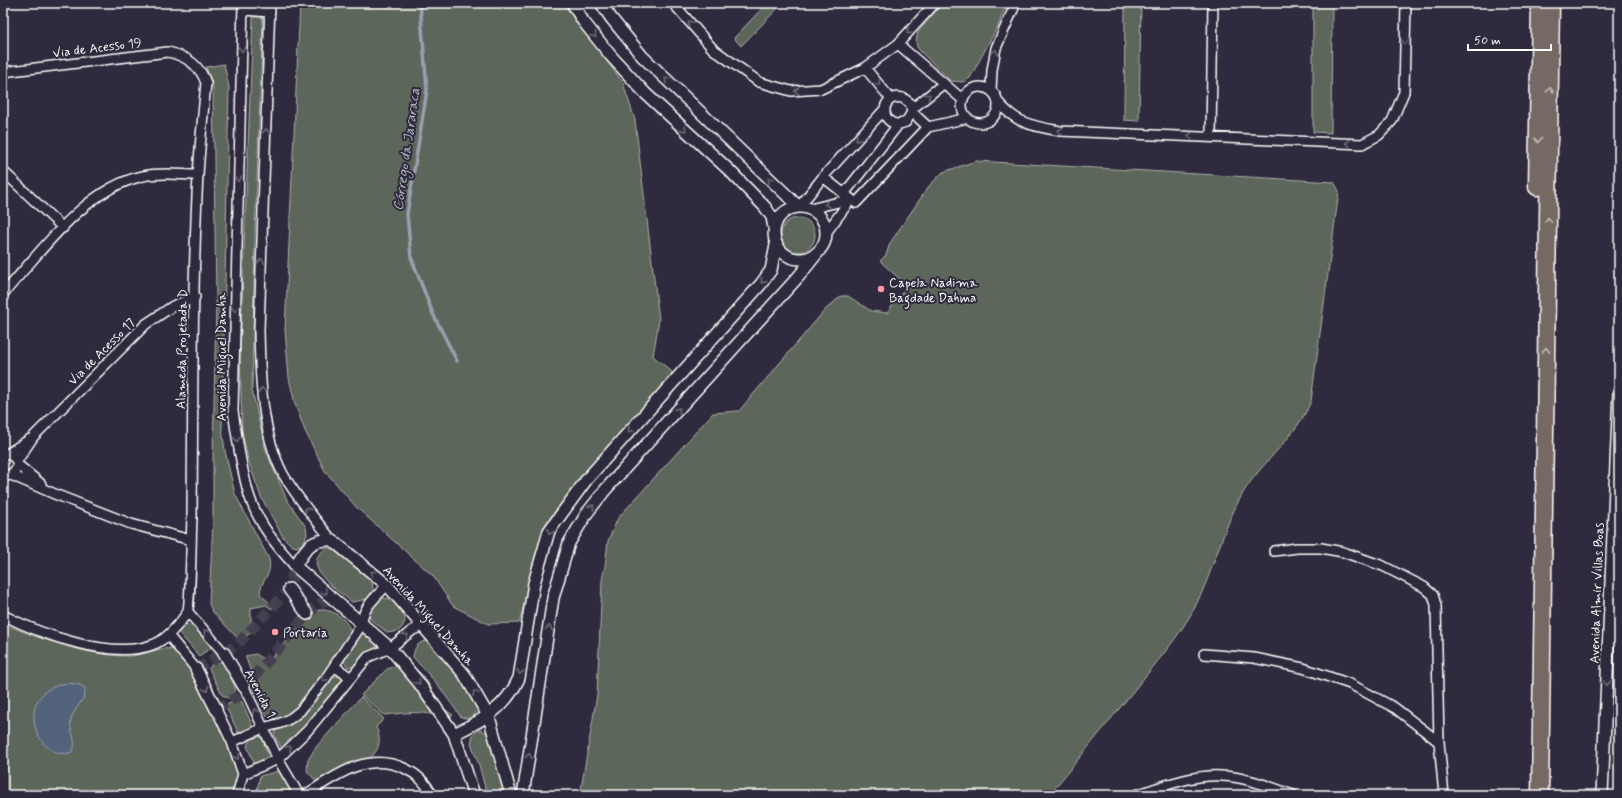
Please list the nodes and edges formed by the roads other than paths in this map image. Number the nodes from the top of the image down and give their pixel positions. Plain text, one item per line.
1 (572, 3) edge
2 (601, 3) edge
3 (673, 3) edge
4 (935, 3) edge
5 (1016, 3) edge
6 (1213, 3) edge
7 (1406, 3) edge
8 (1540, 3) edge
9 (1551, 3) edge
10 (243, 7) edge
11 (270, 8) edge
12 (898, 44) junction
13 (191, 61) joint
14 (865, 68) junction
15 (3, 72) edge
16 (943, 84) junction
17 (991, 91) junction
18 (891, 99) junction
19 (963, 100) junction
20 (998, 102) junction
21 (884, 110) junction
22 (912, 110) junction
23 (968, 118) junction
24 (898, 125) junction
25 (928, 127) junction
26 (1211, 136) junction
27 (3, 171) edge
28 (198, 175) junction
29 (823, 177) junction
30 (847, 196) junction
31 (804, 208) junction
32 (63, 228) junction
33 (774, 228) junction
34 (826, 233) junction
35 (776, 245) junction
36 (819, 251) junction
37 (3, 294) edge
38 (195, 297) junction
39 (1619, 392) edge
40 (34, 436) junction
41 (5, 454) edge
42 (17, 463) junction
43 (6, 476) edge
44 (57, 495) junction
45 (191, 540) junction
46 (332, 540) junction
47 (1274, 551) dead end
48 (295, 566) junction
49 (387, 585) junction
50 (289, 589) dead end
51 (188, 612) junction
52 (307, 614) dead end
53 (3, 615) edge
54 (362, 624) junction
55 (423, 626) junction
56 (168, 635) junction
57 (390, 648) junction
58 (224, 652) joint
59 (1204, 654) dead end
60 (334, 666) junction
61 (196, 669) joint
62 (351, 678) junction
63 (244, 687) joint
64 (216, 709) joint
65 (489, 717) junction
66 (263, 728) junction
67 (454, 734) junction
68 (232, 742) junction
69 (1440, 742) junction
70 (278, 759) junction
71 (243, 774) junction
72 (237, 795) edge
73 (299, 795) edge
74 (305, 795) edge
75 (432, 795) edge
76 (474, 795) edge
77 (511, 795) edge
78 (523, 795) edge
79 (1136, 795) edge
80 (1293, 795) edge
81 (1444, 795) edge
82 (1529, 795) edge
83 (1540, 795) edge
84 (1602, 795) edge

1 -> 33 street
31 -> 2 street
14 -> 3 street
4 -> 12 street
17 -> 5 street
6 - 26 street
7 -> 26 street
8 -> 82 highway
83 -> 9 highway
10 - 11 street
10 -> 48 street, Avenida Miguel Damha
46 -> 11 street, Avenida Miguel Damha
12 - 14 street
12 - 16 street
13 - 15 street, Via de Acesso 19
13 - 28 street, Alameda Projetada D
14 -> 18 street
16 - 19 street
22 -> 16 street
17 - 19 street
17 - 20 street
18 - 21 street
18 - 22 street
19 - 23 street
20 - 23 street
26 -> 20 street
21 - 24 street
21 -> 29 street
22 - 24 street
22 - 25 street
23 - 25 street
24 - 30 street
25 - 30 street
27 - 32 street
28 - 32 street
28 - 38 street, Alameda Projetada D
29 - 30 street
29 - 31 street
30 -> 31 street
30 - 34 street
31 - 33 street
31 - 34 street
32 - 37 street
33 - 35 street
34 - 36 street
35 - 36 street
35 -> 65 street
78 -> 36 street
38 - 40 street, Via de Acesso 17
38 - 45 street, Alameda Projetada D
39 -> 84 street, Avenida Almir Villas Boas
40 - 41 street
40 - 42 street
41 - 42 street
42 - 43 street
42 - 44 street
43 - 44 street
44 - 45 street
45 - 51 street, Alameda Projetada D
46 - 48 street
49 -> 46 street, Avenida Miguel Damha
47 - 69 street
48 -> 54 street, Avenida Miguel Damha
49 - 54 street
49 - 55 street, Avenida Miguel Damha
50 - 52 street
51 - 56 street
58 -> 51 street, Avenida 1
53 - 56 street
54 - 57 street, Avenida Miguel Damha
54 - 60 street
57 -> 55 street
65 -> 55 street, Avenida Miguel Damha
56 - 61 street
57 - 62 street
57 -> 67 street, Avenida Miguel Damha
58 - 63 street, Avenida 1
59 - 69 street
60 - 62 street
60 -> 66 street
61 -> 64 street
70 -> 62 street
66 -> 63 street, Avenida 1
64 - 68 street
65 - 67 street
65 - 77 street, Avenida Miguel Damha
66 - 68 street
66 - 70 street, Avenida 1
67 - 76 street, Avenida Miguel Damha
68 -> 71 street
69 - 81 street
70 - 71 street
70 - 73 street, Avenida 1
71 - 72 street
74 - 75 street
79 - 80 street

